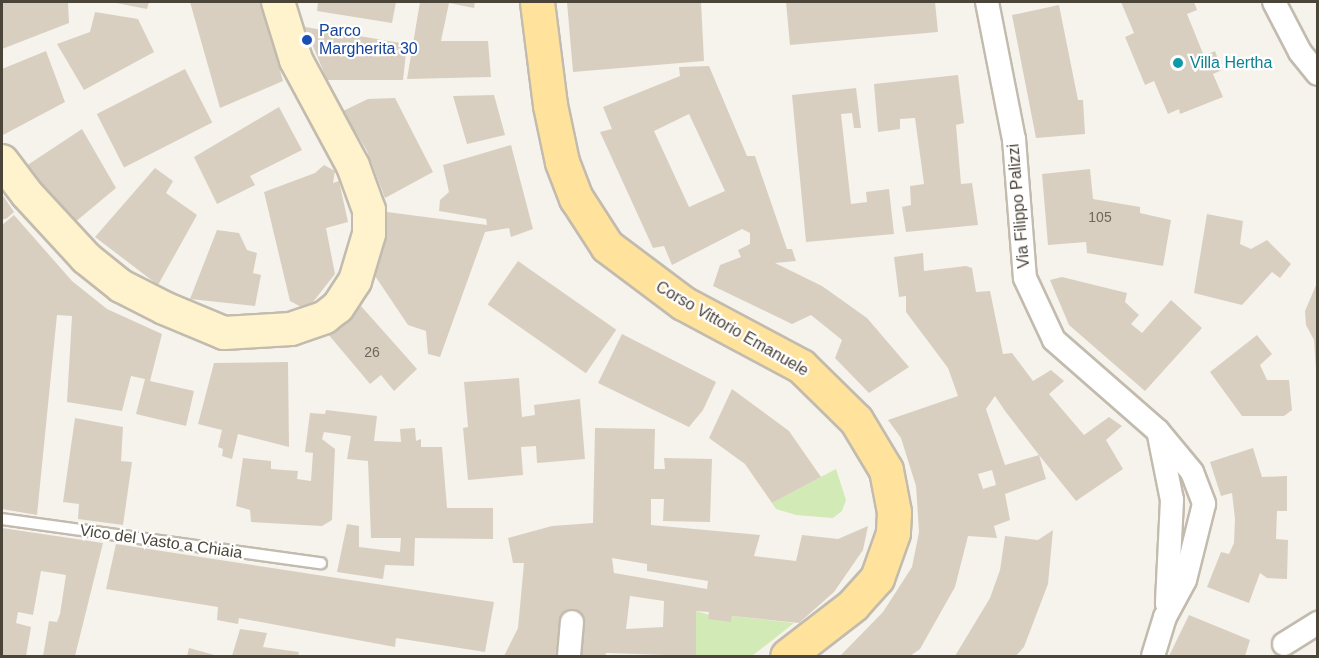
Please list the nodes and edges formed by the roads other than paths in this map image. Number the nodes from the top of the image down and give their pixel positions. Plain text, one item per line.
1 (278, 2) edge
2 (537, 2) edge
3 (987, 2) edge
4 (1274, 2) edge
5 (1317, 74) edge
6 (2, 161) edge
7 (1158, 431) junction
8 (2, 519) edge
9 (1198, 537) junction
10 (1172, 547) junction
11 (321, 563) dead end
12 (1165, 617) junction
13 (572, 622) dead end
14 (1317, 622) edge
15 (1284, 644) dead end
16 (569, 657) edge
17 (787, 657) edge
18 (1153, 657) edge

1 - 6 street
2 - 17 main road, Corso Vittorio Emanuele
3 - 7 street, Via Filippo Palizzi
4 - 5 street
7 - 9 street, Via Filippo Palizzi
7 - 10 street, Via Filippo Palizzi
8 - 11 lane, Vico del Vasto a Chiaia
9 - 10 lane
9 - 12 street, Via Filippo Palizzi
10 - 12 street, Via Filippo Palizzi
12 - 18 street, Via Filippo Palizzi
13 - 16 street
14 - 15 street

